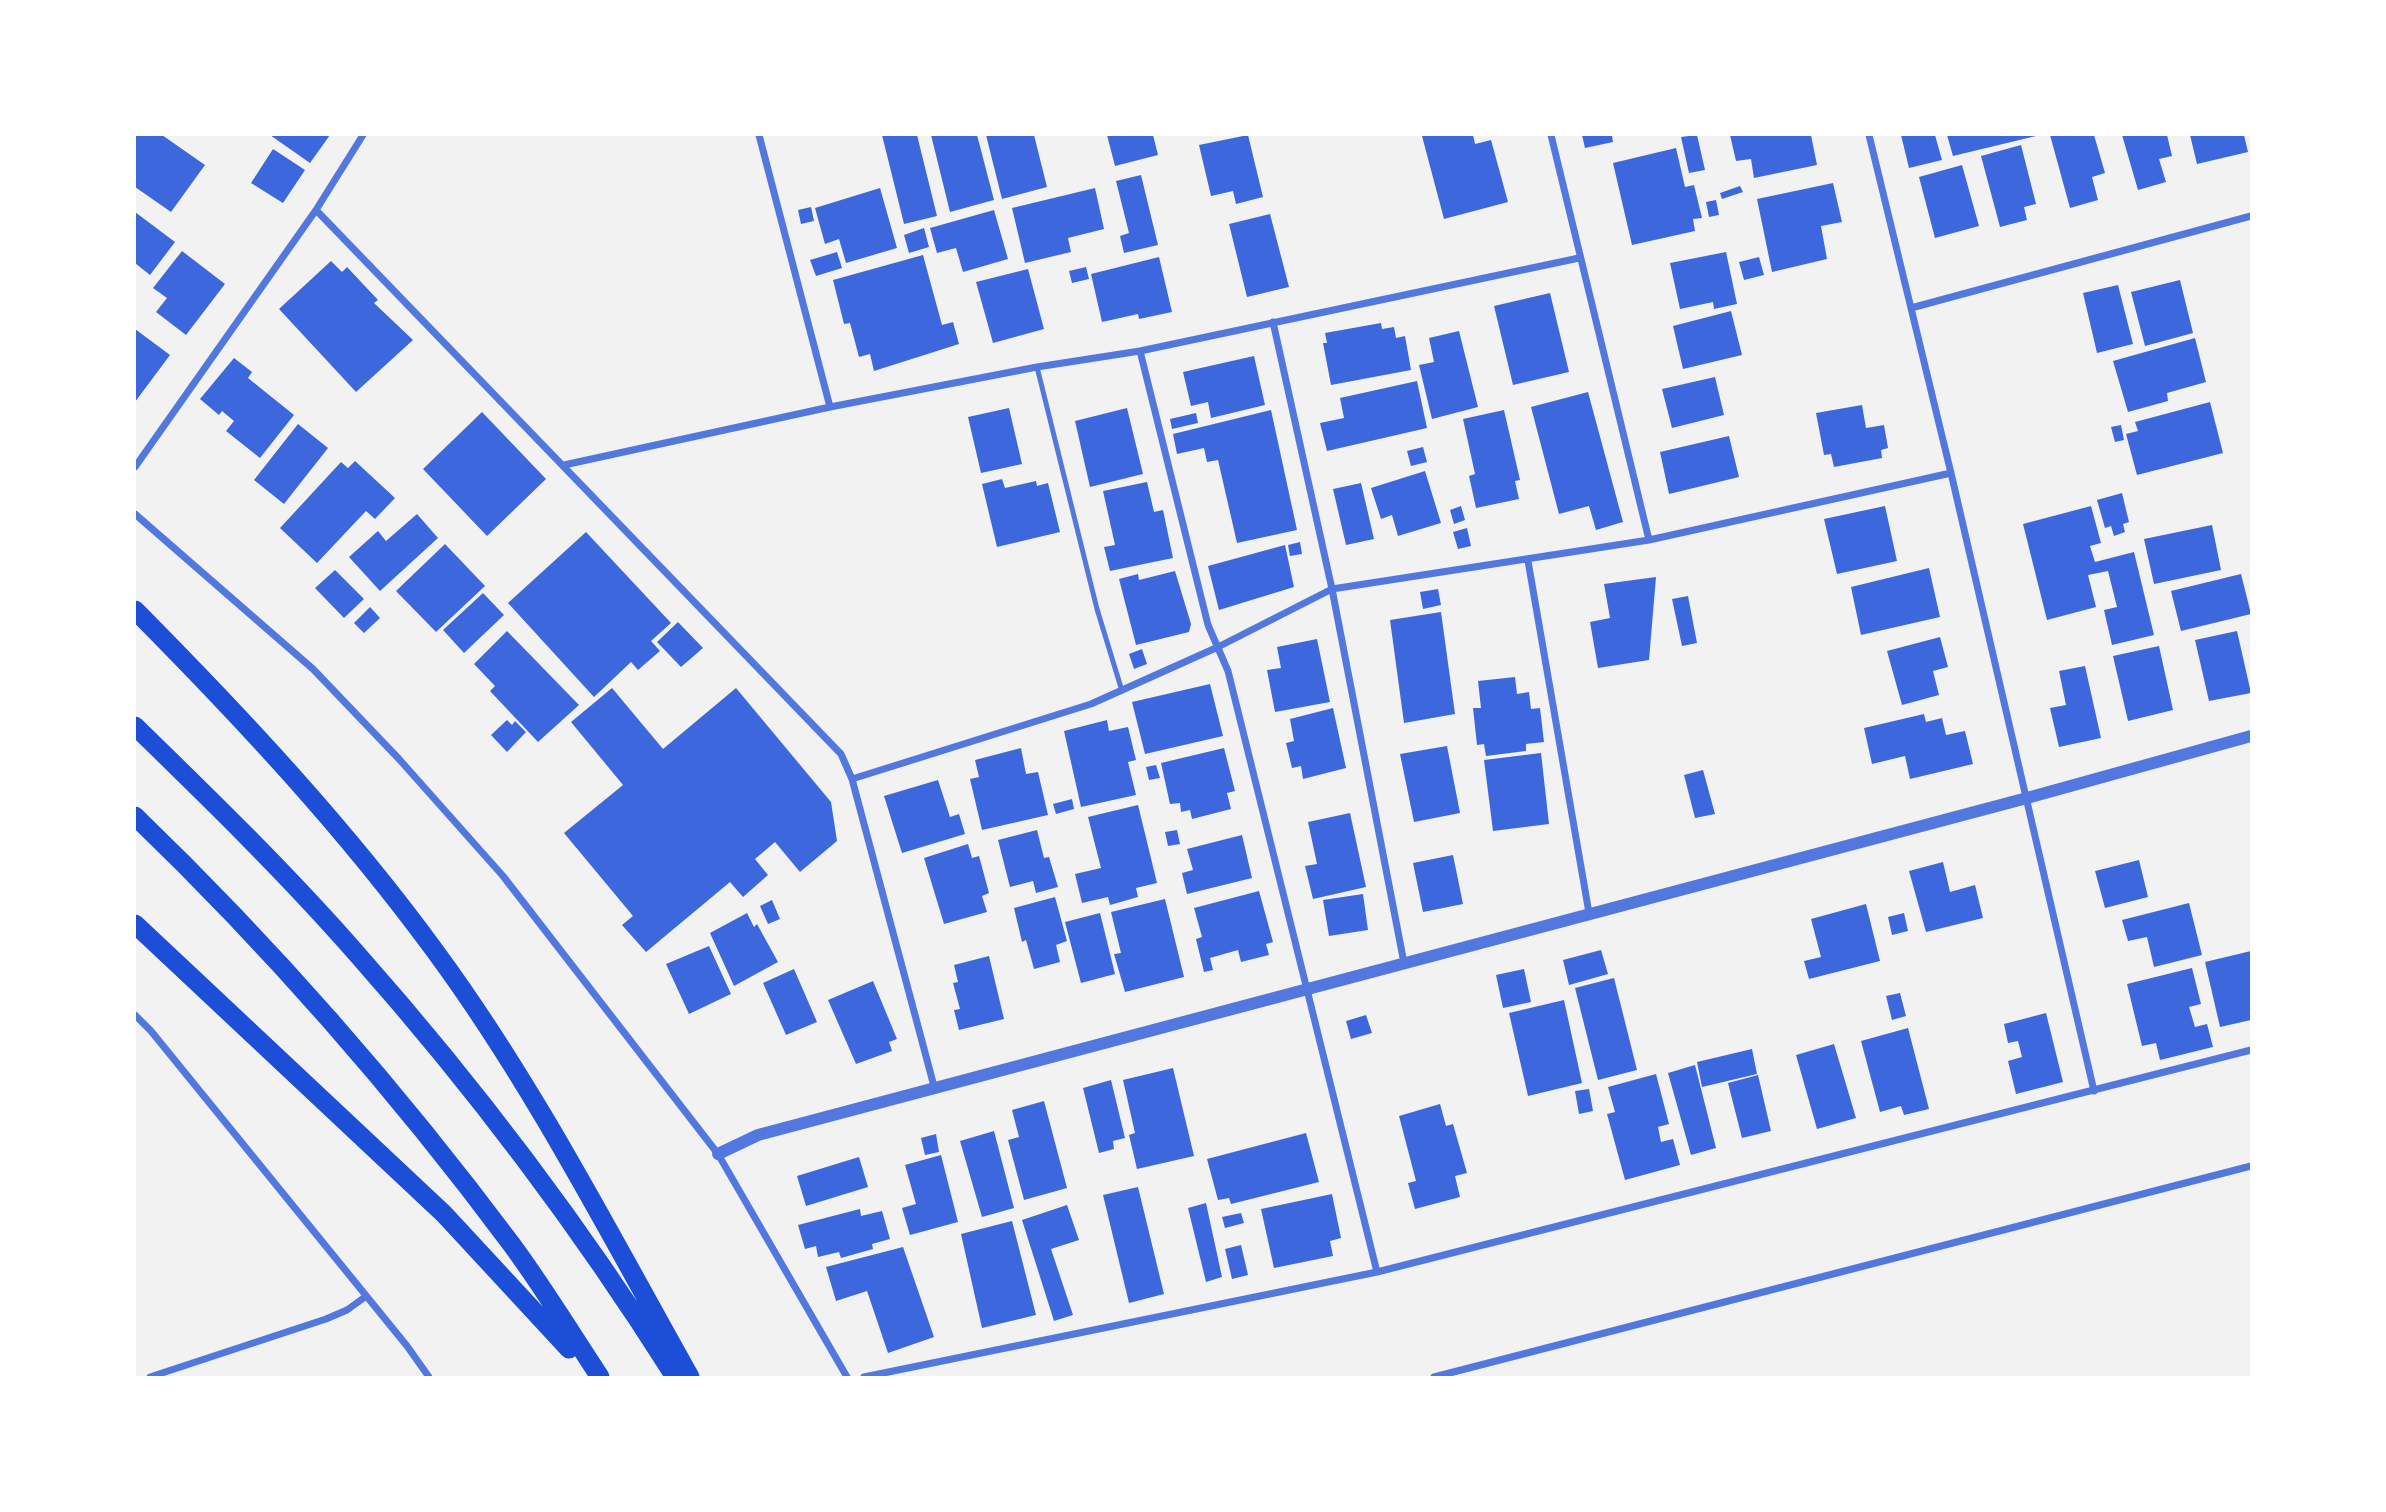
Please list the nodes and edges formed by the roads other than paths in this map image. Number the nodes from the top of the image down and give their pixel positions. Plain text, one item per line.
1 (759, 135) edge
2 (1551, 135) edge
3 (1869, 135) edge
4 (359, 136) edge
5 (316, 210) junction
6 (2251, 216) edge
7 (1579, 258) junction
8 (1911, 307) junction
9 (1273, 322) junction
10 (1140, 351) junction
11 (1037, 367) junction
12 (830, 407) junction
13 (564, 465) junction
14 (135, 467) edge
15 (1951, 472) junction
16 (135, 514) edge
17 (1649, 540) junction
18 (1528, 561) junction
19 (1332, 589) junction
20 (135, 610) edge
21 (1218, 648) junction
22 (1122, 691) junction
23 (135, 726) edge
24 (2251, 736) edge
25 (852, 779) junction
26 (2027, 798) junction
27 (135, 816) edge
28 (1589, 913) junction
29 (135, 924) edge
30 (1404, 963) junction
31 (1306, 991) junction
32 (135, 1015) edge
33 (2251, 1050) edge
34 (935, 1090) junction
35 (2094, 1091) junction
36 (718, 1154) junction
37 (2251, 1166) edge
38 (1377, 1272) junction
39 (365, 1297) junction
40 (150, 1377) edge
41 (429, 1377) edge
42 (597, 1377) edge
43 (675, 1377) edge
44 (690, 1377) edge
45 (847, 1377) edge
46 (864, 1377) edge
47 (1434, 1377) edge

1 - 12 street
2 - 7 street
3 - 8 street
4 - 5 street
5 - 13 street
5 - 14 street
6 - 8 street
7 - 9 street
7 - 17 street
8 - 15 street
9 - 10 street
9 - 19 street
10 - 11 street
10 - 21 street
11 - 12 street
11 - 22 lane
12 - 13 street
13 - 25 street
15 - 17 street
15 - 26 street
16 - 36 street
17 - 18 street
18 - 19 street
18 - 28 street
19 - 21 street
19 - 30 street
20 - 44 highway
21 - 22 street
21 - 31 street
22 - 25 street
23 - 43 highway
24 - 26 street
25 - 34 street
26 - 28 street
26 - 35 street
27 - 42 highway
28 - 30 street
29 - 42 highway
30 - 31 street
31 - 34 street
31 - 38 street
32 - 39 street
33 - 35 street
34 - 36 street
35 - 38 street
36 - 45 street
37 - 47 street
38 - 46 street
39 - 40 street
39 - 41 street

